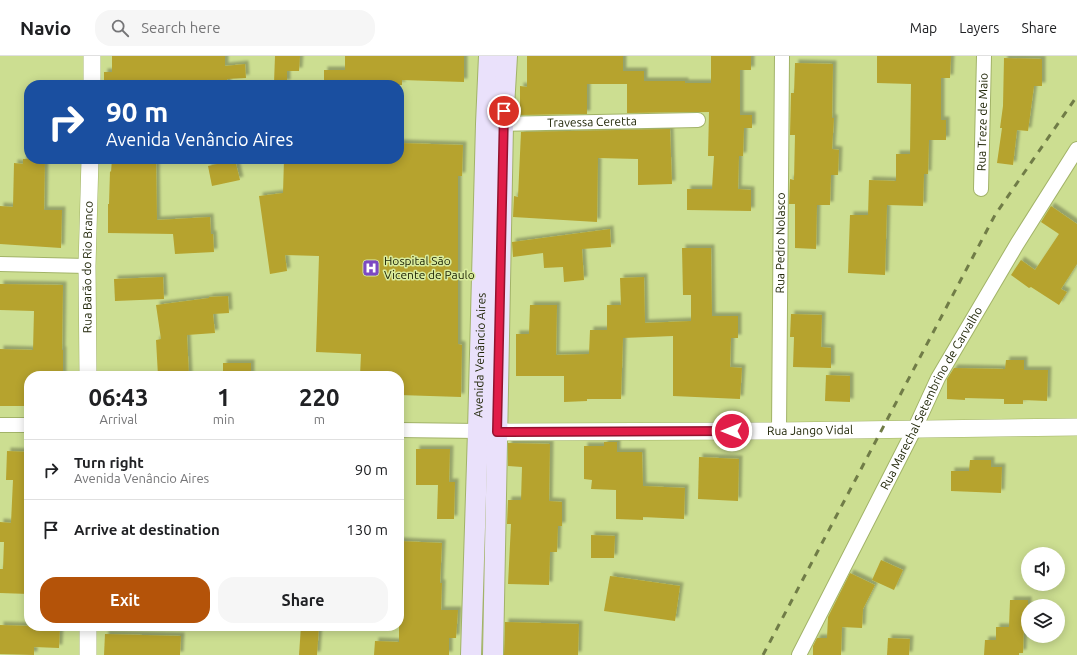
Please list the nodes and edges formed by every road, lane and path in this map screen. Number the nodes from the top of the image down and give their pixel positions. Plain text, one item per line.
1 (92, 56) edge
2 (489, 56) edge
3 (507, 56) edge
4 (782, 56) edge
5 (984, 56) edge
6 (92, 80) edge
7 (698, 120) dead end
8 (494, 124) junction
9 (1077, 149) edge
10 (90, 164) edge
11 (982, 189) dead end
12 (0, 264) edge
13 (87, 266) junction
14 (88, 371) edge
15 (0, 425) edge
16 (24, 425) edge
17 (1077, 427) edge
18 (915, 428) junction
19 (404, 430) edge
20 (779, 431) junction
21 (488, 432) junction
22 (473, 601) junction
23 (494, 602) junction
24 (88, 631) edge
25 (88, 655) edge
26 (471, 655) edge
27 (493, 655) edge
28 (799, 655) edge

1 - 6 street
2 - 8 main road, Avenida Venâncio Aires
3 - 8 main road, Avenida Venâncio Aires
4 - 20 street, Rua Pedro Nolasco
5 - 11 street, Rua Treze de Maio
7 - 8 street, Travessa Ceretta
8 - 21 main road, Avenida Venâncio Aires
9 - 18 street, Rua Marechal Setembrino de Carvalho
10 - 13 street, Rua Barão do Rio Branco
12 - 13 street
13 - 14 street, Rua Barão do Rio Branco
15 - 16 street
17 - 18 street, Rua Jango Vidal
18 - 20 street, Rua Jango Vidal
18 - 28 street, Rua Marechal Setembrino de Carvalho
19 - 21 street, Rua Jango Vidal
20 - 21 street, Rua Jango Vidal
21 - 22 main road, Avenida Venâncio Aires
21 - 23 main road, Avenida Venâncio Aires
22 - 23 main road
22 - 26 main road, Avenida Venâncio Aires
23 - 27 main road, Avenida Venâncio Aires
24 - 25 street

